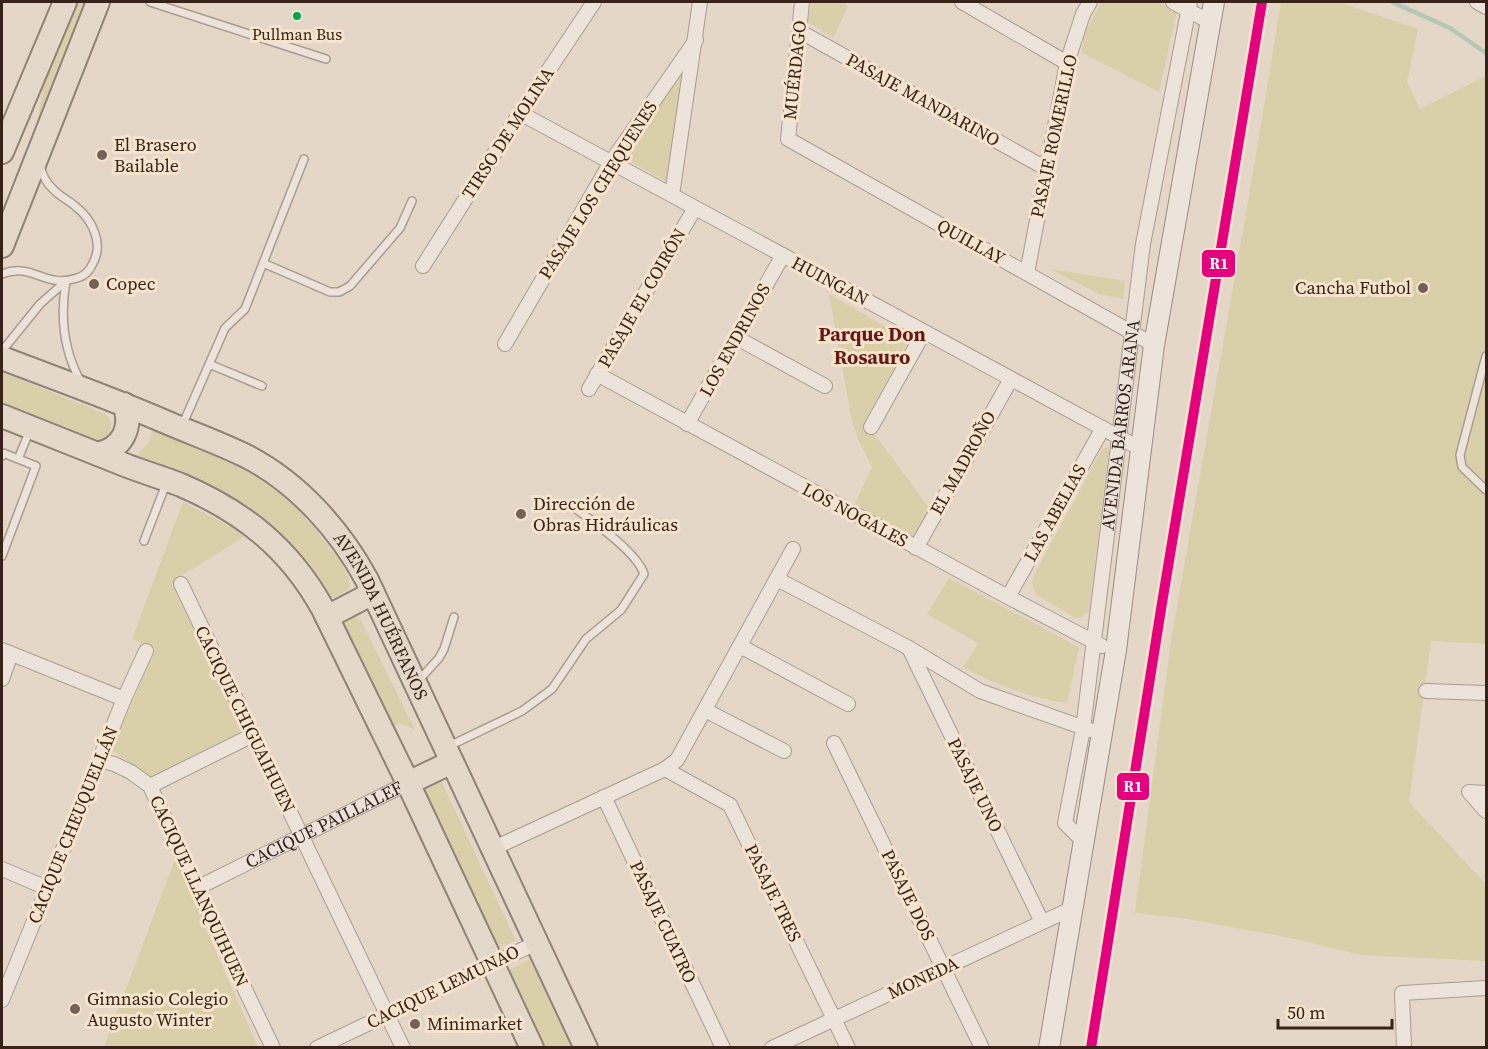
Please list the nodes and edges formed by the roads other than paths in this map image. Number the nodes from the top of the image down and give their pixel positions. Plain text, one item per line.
1 (65, 2) edge
2 (98, 2) edge
3 (150, 2) edge
4 (594, 2) edge
5 (700, 2) edge
6 (802, 2) edge
7 (962, 2) edge
8 (1090, 2) edge
9 (1173, 2) edge
10 (1214, 2) edge
11 (1477, 2) edge
12 (1189, 6) edge
13 (1486, 7) edge
14 (1210, 22) junction
15 (799, 31) junction
16 (696, 40) junction
17 (326, 59) dead end
18 (1067, 63) junction
19 (520, 113) junction
20 (788, 139) joint
21 (2, 152) edge
22 (39, 153) junction
23 (304, 159) dead end
24 (611, 162) junction
25 (1047, 169) junction
26 (672, 195) junction
27 (412, 201) dead end
28 (695, 208) junction
29 (2, 246) edge
30 (783, 255) junction
31 (263, 263) junction
32 (423, 266) dead end
33 (1027, 273) junction
34 (2, 274) edge
35 (66, 281) junction
36 (924, 332) junction
37 (1133, 333) junction
38 (737, 338) junction
39 (505, 344) dead end
40 (1154, 345) junction
41 (2, 351) edge
42 (1486, 356) edge
43 (2, 358) edge
44 (209, 364) junction
45 (597, 374) junction
46 (1011, 379) junction
47 (262, 386) dead end
48 (825, 386) dead end
49 (85, 389) junction
50 (589, 389) dead end
51 (124, 404) junction
52 (2, 416) edge
53 (687, 424) junction
54 (871, 427) dead end
55 (31, 428) junction
56 (181, 428) junction
57 (1103, 428) junction
58 (1120, 438) junction
59 (1141, 449) junction
60 (98, 454) junction
61 (2, 456) edge
62 (18, 459) junction
63 (167, 480) junction
64 (1486, 490) edge
65 (572, 506) dead end
66 (144, 541) dead end
67 (916, 548) junction
68 (793, 549) dead end
69 (2, 556) edge
70 (777, 579) junction
71 (181, 584) dead end
72 (373, 593) junction
73 (1008, 597) junction
74 (327, 617) junction
75 (454, 617) dead end
76 (1095, 644) junction
77 (740, 646) junction
78 (909, 648) junction
79 (1116, 650) junction
80 (146, 651) dead end
81 (6, 652) edge
82 (2, 679) edge
83 (416, 685) junction
84 (1426, 691) dead end
85 (1486, 693) edge
86 (124, 699) junction
87 (848, 704) dead end
88 (705, 710) junction
89 (1093, 731) junction
90 (253, 735) junction
91 (834, 743) dead end
92 (784, 751) dead end
93 (448, 755) junction
94 (99, 760) junction
95 (665, 769) junction
96 (408, 783) junction
97 (150, 786) junction
98 (1486, 793) edge
99 (604, 797) junction
100 (1486, 811) edge
101 (301, 835) junction
102 (492, 849) junction
103 (2, 869) edge
104 (47, 888) junction
105 (197, 888) junction
106 (1073, 908) junction
107 (1042, 922) junction
108 (536, 942) junction
109 (492, 964) junction
110 (944, 968) junction
111 (1486, 988) edge
112 (2, 998) edge
113 (387, 1013) junction
114 (834, 1019) junction
115 (273, 1047) edge
116 (317, 1047) edge
117 (404, 1047) edge
118 (532, 1047) edge
119 (586, 1047) edge
120 (723, 1047) edge
121 (772, 1047) edge
122 (848, 1047) edge
123 (982, 1047) edge
124 (1049, 1047) edge
125 (1404, 1047) edge

1 - 21 main road
2 - 22 main road
3 - 17 lane
4 - 19 street, TIRSO DE MOLINA
5 - 16 street
6 - 15 street, MUÉRDAGO
7 - 18 street
8 - 18 street, PASAJE ROMERILLO
9 - 12 street
10 - 14 main road, AVENIDA BARROS ARANA
11 - 13 street
12 - 14 street
12 - 37 street, AVENIDA BARROS ARANA
14 - 40 main road, AVENIDA BARROS ARANA
15 - 20 street, MUÉRDAGO
15 - 25 street, PASAJE MANDARINO
16 - 24 street, PASAJE LOS CHEQUENES
16 - 26 street
18 - 25 street, PASAJE ROMERILLO
19 - 24 street, HUINGAN
19 - 32 street, TIRSO DE MOLINA
20 - 33 street, QUILLAY
22 - 29 main road
22 - 35 lane
23 - 31 lane
24 - 26 street, HUINGAN
24 - 39 street, PASAJE LOS CHEQUENES
25 - 33 street, PASAJE ROMERILLO
26 - 28 street, HUINGAN
27 - 31 lane
28 - 30 street, HUINGAN
28 - 45 street, PASAJE EL COIRÓN
30 - 36 street, HUINGAN
30 - 38 street, LOS ENDRINOS
31 - 44 lane
33 - 37 street, QUILLAY
34 - 35 lane
35 - 41 lane
35 - 49 lane
36 - 46 street, HUINGAN
36 - 54 street
37 - 40 street, QUILLAY
37 - 58 street, AVENIDA BARROS ARANA
38 - 48 street
38 - 53 street, LOS ENDRINOS
40 - 59 main road, AVENIDA BARROS ARANA
42 - 64 lane
43 - 49 main road, AVENIDA HUÉRFANOS
44 - 47 lane
44 - 56 lane
45 - 50 street, PASAJE EL COIRÓN
45 - 53 street, LOS NOGALES
46 - 57 street, HUINGAN
46 - 67 street, EL MADROÑO
49 - 51 main road, AVENIDA HUÉRFANOS
51 - 56 main road, AVENIDA HUÉRFANOS
51 - 60 main road
52 - 55 main road
53 - 67 street, LOS NOGALES
55 - 60 main road
55 - 62 lane
56 - 72 main road, AVENIDA HUÉRFANOS
57 - 58 street, HUINGAN
57 - 73 street, LAS ABELIAS
58 - 59 street, HUINGAN
58 - 76 street, AVENIDA BARROS ARANA
59 - 79 main road, AVENIDA BARROS ARANA
60 - 63 main road
61 - 62 lane
62 - 69 lane
63 - 66 lane
63 - 74 main road
65 - 93 lane
67 - 73 street, LOS NOGALES
68 - 70 street
70 - 77 street
70 - 78 street
71 - 90 street, CACIQUE CHIGUAIHUEN
72 - 74 main road
72 - 83 main road, AVENIDA HUÉRFANOS
73 - 76 street, LOS NOGALES
74 - 96 main road
75 - 83 lane
76 - 79 street, LOS NOGALES
76 - 89 street, AVENIDA BARROS ARANA
77 - 87 street
77 - 88 street
78 - 89 street
78 - 107 street, PASAJE UNO
79 - 89 main road, AVENIDA BARROS ARANA
80 - 86 street, CACIQUE CHEUQUELLÁN
81 - 82 street
81 - 86 street
83 - 93 main road, AVENIDA HUÉRFANOS
84 - 85 street
86 - 94 street, CACIQUE CHEUQUELLÁN
88 - 92 street
88 - 95 street
89 - 106 main road, AVENIDA BARROS ARANA
90 - 97 street
90 - 101 street, CACIQUE CHIGUAIHUEN
91 - 110 street, PASAJE DOS
93 - 96 main road, CACIQUE PAILLALEF
93 - 102 main road, AVENIDA HUÉRFANOS
94 - 97 street, CACIQUE LLANQUIHUEN
94 - 104 street, CACIQUE CHEUQUELLÁN
95 - 99 street
95 - 114 street, PASAJE TRES
96 - 101 street, CACIQUE PAILLALEF
96 - 109 main road
97 - 105 street, CACIQUE LLANQUIHUEN
98 - 100 street
99 - 102 street
99 - 120 street, PASAJE CUATRO
101 - 105 street, CACIQUE PAILLALEF
101 - 113 street, CACIQUE CHIGUAIHUEN
102 - 108 main road, AVENIDA HUÉRFANOS
103 - 104 street
104 - 112 street, CACIQUE CHEUQUELLÁN
105 - 115 street, CACIQUE LLANQUIHUEN
106 - 107 street, MONEDA
106 - 124 main road, AVENIDA BARROS ARANA
107 - 110 street, MONEDA
108 - 109 street, CACIQUE LEMUNAO
108 - 119 main road, AVENIDA HUÉRFANOS
109 - 113 street, CACIQUE LEMUNAO
109 - 118 main road
110 - 114 street, MONEDA
110 - 123 street, PASAJE DOS
111 - 125 street
113 - 116 street, CACIQUE LEMUNAO
113 - 117 street, CACIQUE CHIGUAIHUEN
114 - 121 street, MONEDA
114 - 122 street, PASAJE TRES

